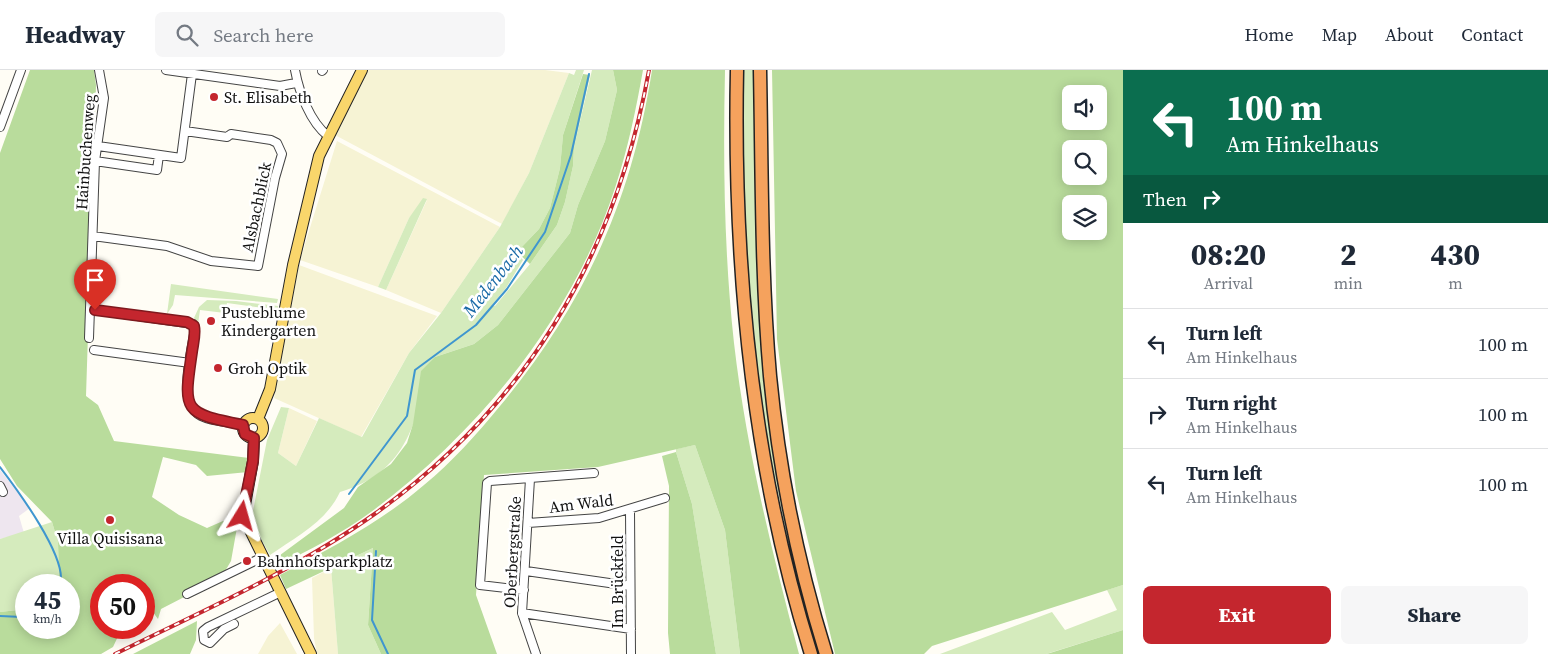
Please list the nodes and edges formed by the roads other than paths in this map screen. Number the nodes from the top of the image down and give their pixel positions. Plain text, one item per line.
1 (21, 70) edge
2 (99, 70) edge
3 (166, 70) edge
4 (294, 70) edge
5 (362, 70) edge
6 (736, 70) edge
7 (760, 70) edge
8 (192, 74) junction
9 (296, 83) junction
10 (0, 127) edge
11 (185, 131) junction
12 (328, 136) junction
13 (98, 146) junction
14 (159, 155) junction
15 (95, 161) junction
16 (93, 236) junction
17 (95, 310) dead end
18 (89, 338) dead end
19 (94, 350) dead end
20 (190, 363) junction
21 (258, 419) junction
22 (243, 425) junction
23 (254, 438) junction
24 (594, 473) dead end
25 (530, 479) junction
26 (665, 498) dead end
27 (630, 510) junction
28 (528, 523) junction
29 (263, 558) junction
30 (526, 571) junction
31 (630, 586) junction
32 (524, 590) junction
33 (281, 592) junction
34 (187, 594) dead end
35 (522, 613) junction
36 (234, 624) dead end
37 (631, 629) junction
38 (311, 654) edge
39 (536, 654) edge
40 (631, 654) edge
41 (811, 654) edge
42 (826, 654) edge

1 - 10 street
2 - 13 street, Hainbuchenweg
3 - 8 street
4 - 9 street
5 - 12 main road
6 - 41 highway
7 - 42 highway
8 - 9 street
8 - 11 street
9 - 12 street
11 - 14 street
11 - 16 street, Alsbachblick
12 - 21 main road
13 - 14 street
13 - 15 street, Hainbuchenweg
14 - 15 street
15 - 16 street, Hainbuchenweg
16 - 18 street, Hainbuchenweg
17 - 20 street
19 - 20 street
20 - 22 street
21 - 22 main road
21 - 23 main road
22 - 23 main road
23 - 29 main road
24 - 25 street, Am Wald
25 - 28 street, Oberbergstraße
25 - 32 street, Am Wald
26 - 27 street, Am Wald
27 - 28 street, Am Wald
27 - 31 street, Im Brückfeld
28 - 30 street, Oberbergstraße
29 - 33 main road
29 - 34 street
30 - 31 street
30 - 32 street, Oberbergstraße
31 - 37 street, Im Brückfeld
32 - 35 street, Oberbergstraße
33 - 36 street
33 - 38 main road
35 - 37 street
35 - 39 street, Oberbergstraße
37 - 40 street, Im Brückfeld

